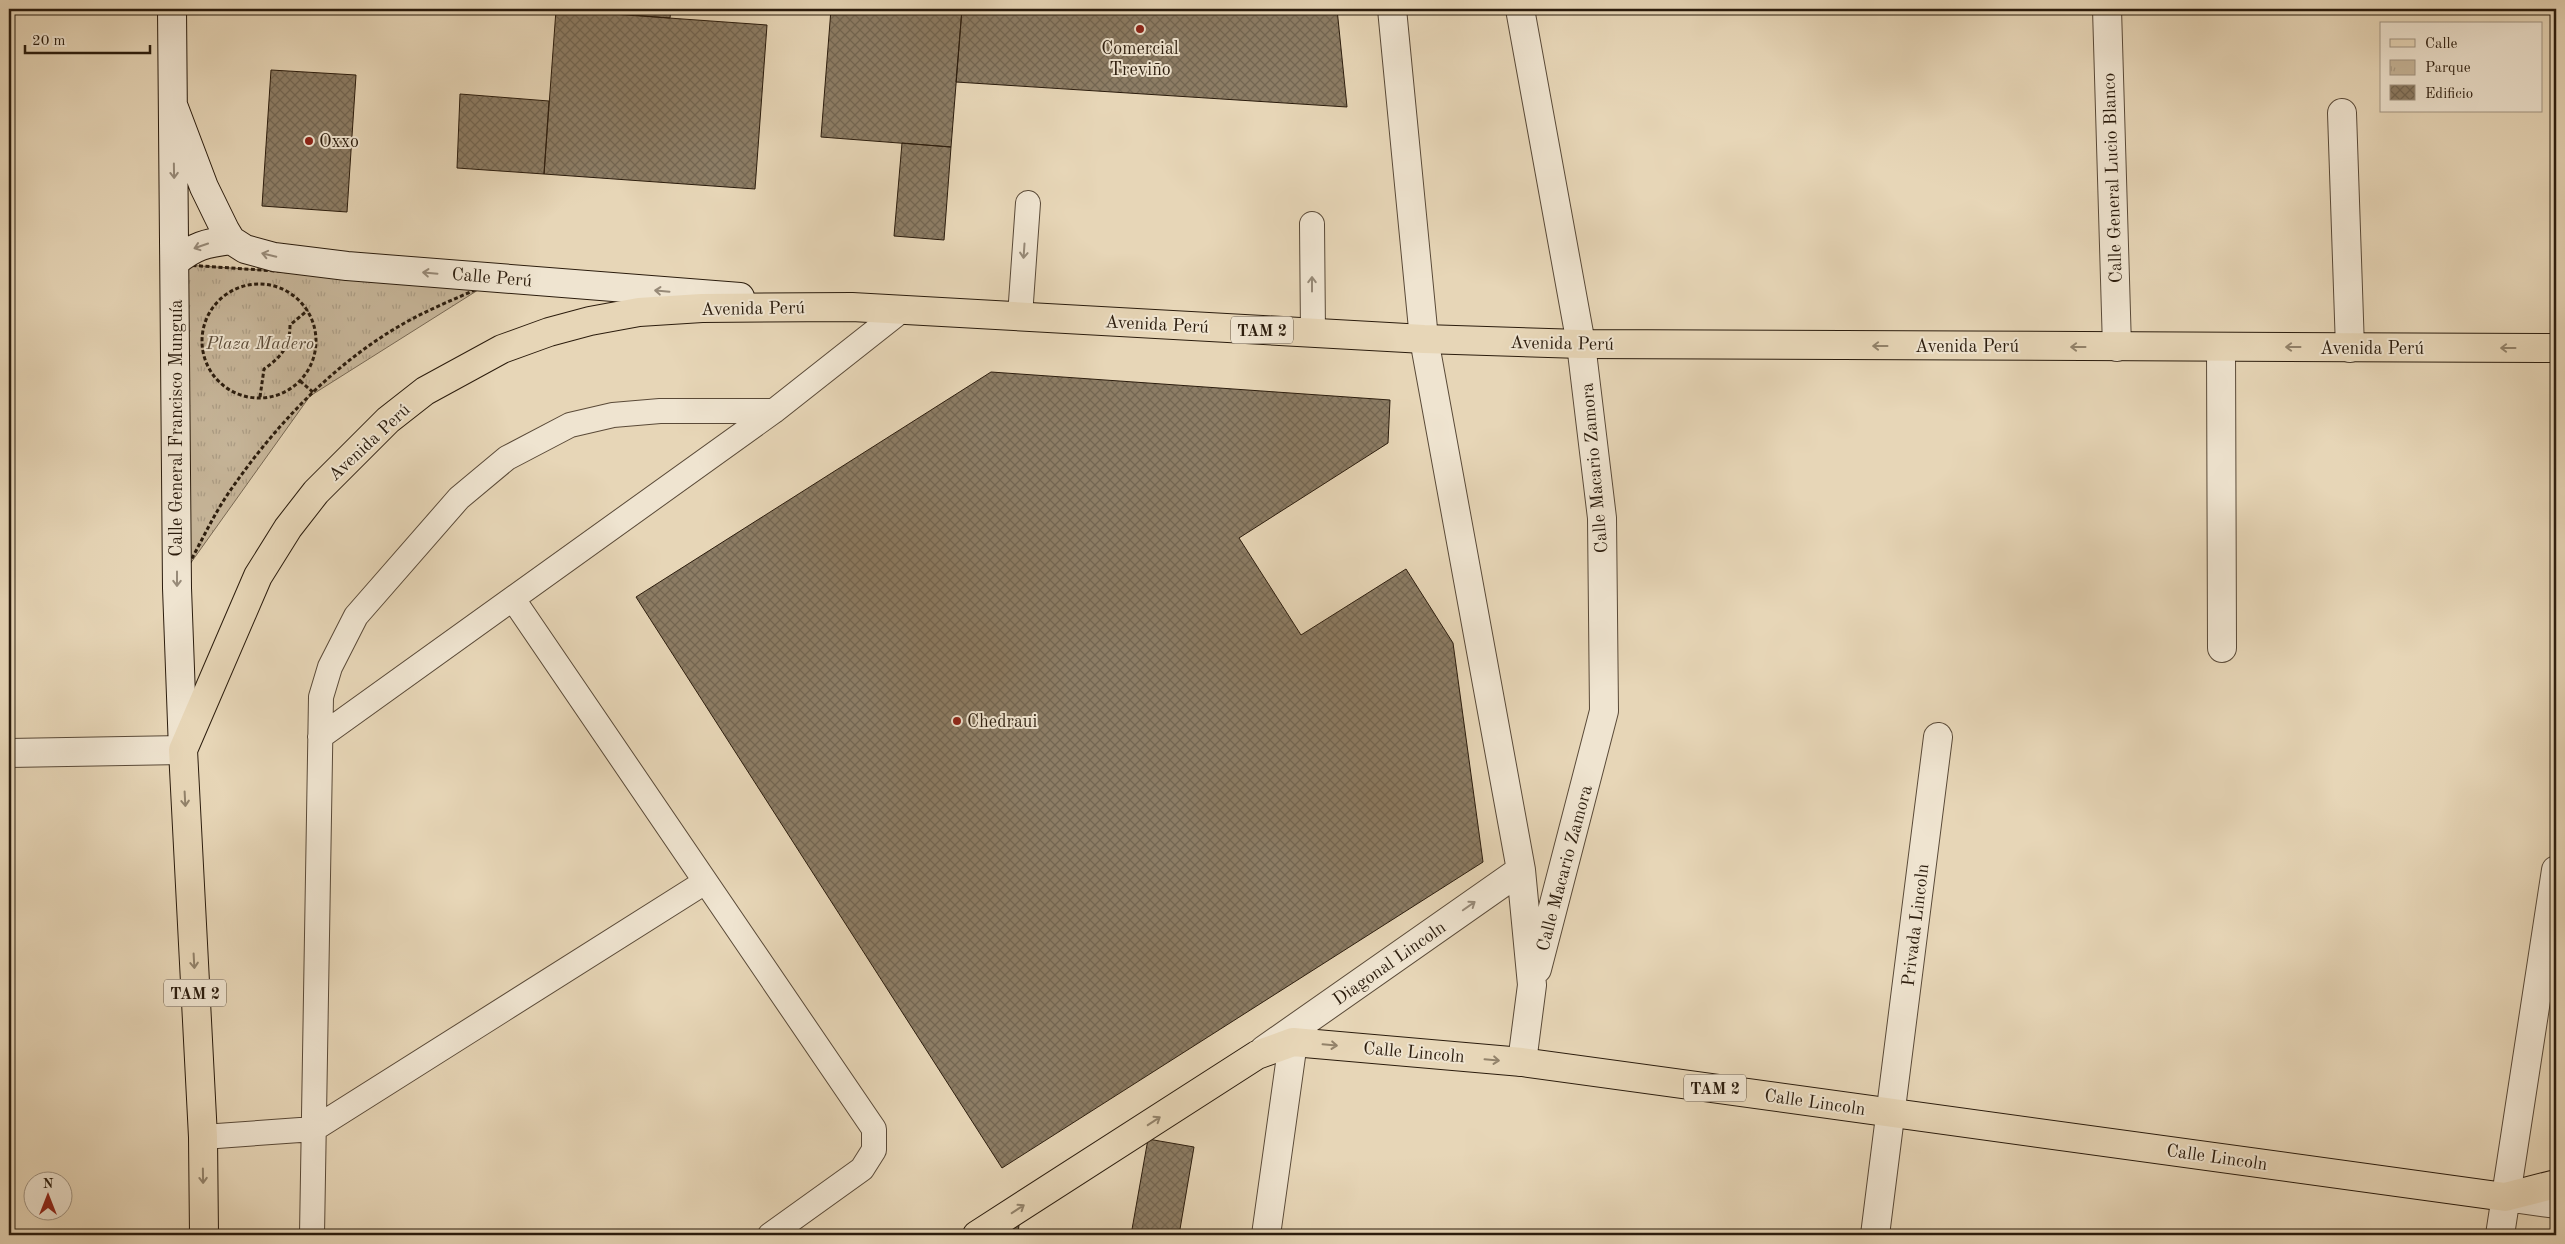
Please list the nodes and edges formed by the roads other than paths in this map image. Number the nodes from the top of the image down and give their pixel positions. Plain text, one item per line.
1 (172, 9) edge
2 (1392, 9) edge
3 (1520, 9) edge
4 (2107, 9) edge
5 (173, 105) junction
6 (2342, 113) dead end
7 (1028, 203) dead end
8 (1312, 224) dead end
9 (231, 240) junction
10 (175, 262) junction
11 (902, 310) junction
12 (1020, 316) junction
13 (1312, 332) junction
14 (1424, 339) junction
15 (1581, 344) junction
16 (2117, 347) junction
17 (2221, 347) junction
18 (2350, 348) junction
19 (2556, 348) edge
20 (774, 411) junction
21 (513, 599) junction
22 (2222, 648) dead end
23 (320, 738) junction
24 (1938, 738) dead end
25 (183, 750) junction
26 (9, 753) edge
27 (1521, 870) junction
28 (2556, 870) edge
29 (705, 882) junction
30 (1532, 985) junction
31 (1293, 1042) junction
32 (1257, 1055) junction
33 (1522, 1062) junction
34 (1892, 1112) junction
35 (314, 1130) junction
36 (203, 1137) junction
37 (2556, 1184) edge
38 (2504, 1197) junction
39 (2556, 1204) edge
40 (204, 1235) edge
41 (312, 1235) edge
42 (770, 1235) edge
43 (977, 1235) edge
44 (1266, 1235) edge
45 (1875, 1235) edge
46 (2500, 1235) edge

1 - 5 street, Calle General Francisco Munguía
2 - 14 street, Calle Macario Zamora
3 - 15 street, Calle Macario Zamora
4 - 16 street, Calle General Lucio Blanco
5 - 9 street
5 -> 10 street, Calle General Francisco Munguía
6 - 18 street
7 -> 12 lane
13 -> 8 lane
9 -> 10 street
11 -> 9 street, Calle Perú
10 -> 25 street, Calle General Francisco Munguía
11 - 12 main road, Avenida Perú / TAM 2
11 - 20 lane
11 - 25 main road, Avenida Perú / TAM 2
12 - 13 main road, Avenida Perú / TAM 2
13 - 14 main road, Avenida Perú / TAM 2
14 - 15 main road, Avenida Perú / TAM 2
14 - 27 street, Calle Macario Zamora
16 -> 15 main road, Avenida Perú / TAM 2
15 - 30 street, Calle Macario Zamora
16 - 17 main road, Avenida Perú / TAM 2
18 -> 17 main road, Avenida Perú / TAM 2
17 - 22 street
19 -> 18 main road, Avenida Perú / TAM 2
20 - 21 lane
20 - 23 lane
21 - 23 lane
21 - 29 lane
23 - 35 lane
24 - 34 street, Privada Lincoln
25 - 26 street
25 -> 36 main road, TAM 2
27 - 30 street, Calle Macario Zamora
32 -> 27 street, Diagonal Lincoln
28 - 38 street
29 - 35 lane
29 - 42 lane
30 - 33 street, Calle Macario Zamora
31 - 32 main road, Calle Lincoln / TAM 2
31 -> 33 main road, Calle Lincoln / TAM 2
31 - 44 street
43 -> 32 main road, Calle Lincoln / TAM 2
33 - 34 main road, Calle Lincoln / TAM 2
34 - 38 main road, Calle Lincoln / TAM 2
34 - 45 street, Privada Lincoln
35 - 36 lane
35 - 41 lane
36 -> 40 main road, TAM 2
37 - 38 main road, TAM 2
38 - 39 street, Calle Lincoln
38 - 46 street

